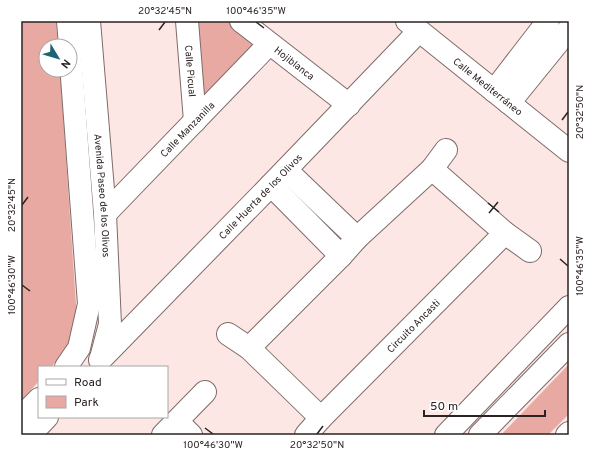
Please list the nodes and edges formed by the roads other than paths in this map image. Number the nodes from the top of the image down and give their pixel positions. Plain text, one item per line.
1 (68, 21) edge
2 (89, 21) edge
3 (187, 21) edge
4 (241, 21) edge
5 (548, 21) edge
6 (413, 26) edge
7 (569, 29) edge
8 (69, 38) edge
9 (269, 44) junction
10 (72, 78) edge
11 (501, 97) junction
12 (349, 105) junction
13 (195, 122) junction
14 (446, 150) dead end
15 (569, 151) edge
16 (432, 168) junction
17 (279, 178) junction
18 (105, 214) junction
19 (505, 234) junction
20 (357, 238) junction
21 (530, 251) dead end
22 (341, 256) junction
23 (569, 307) edge
24 (228, 334) dead end
25 (569, 344) edge
26 (249, 348) junction
27 (97, 364) edge
28 (67, 366) edge
29 (205, 392) dead end
30 (38, 400) edge
31 (21, 417) edge
32 (46, 418) edge
33 (321, 418) junction
34 (21, 430) edge
35 (177, 430) edge
36 (27, 435) edge
37 (30, 435) edge
38 (306, 435) edge
39 (446, 435) edge
40 (480, 435) edge

1 - 8 street
2 - 18 street, Avenida Paseo de los Olivos
3 - 13 street, Calle Picual
4 - 9 street, Hojiblanca
5 - 11 street
6 - 11 street, Calle Mediterráneo
6 - 12 street, Calle Huerta de los Olivos
7 - 11 street
9 - 12 street, Hojiblanca
9 - 13 street, Calle Manzanilla
10 - 28 street
11 - 15 street, Calle Mediterráneo
12 - 17 street, Calle Huerta de los Olivos
13 - 18 street, Calle Manzanilla
14 - 16 street
16 - 19 street
16 - 20 street
17 - 20 street
17 - 22 street
17 - 27 street, Calle Huerta de los Olivos
18 - 27 street, Avenida Paseo de los Olivos
19 - 21 street
19 - 33 street, Circuito Ancasti
20 - 22 street
22 - 26 street
23 - 39 street
24 - 26 street
25 - 40 street
26 - 33 street
29 - 35 street
30 - 31 street
32 - 37 street
33 - 38 street, Circuito Ancasti
34 - 36 street

